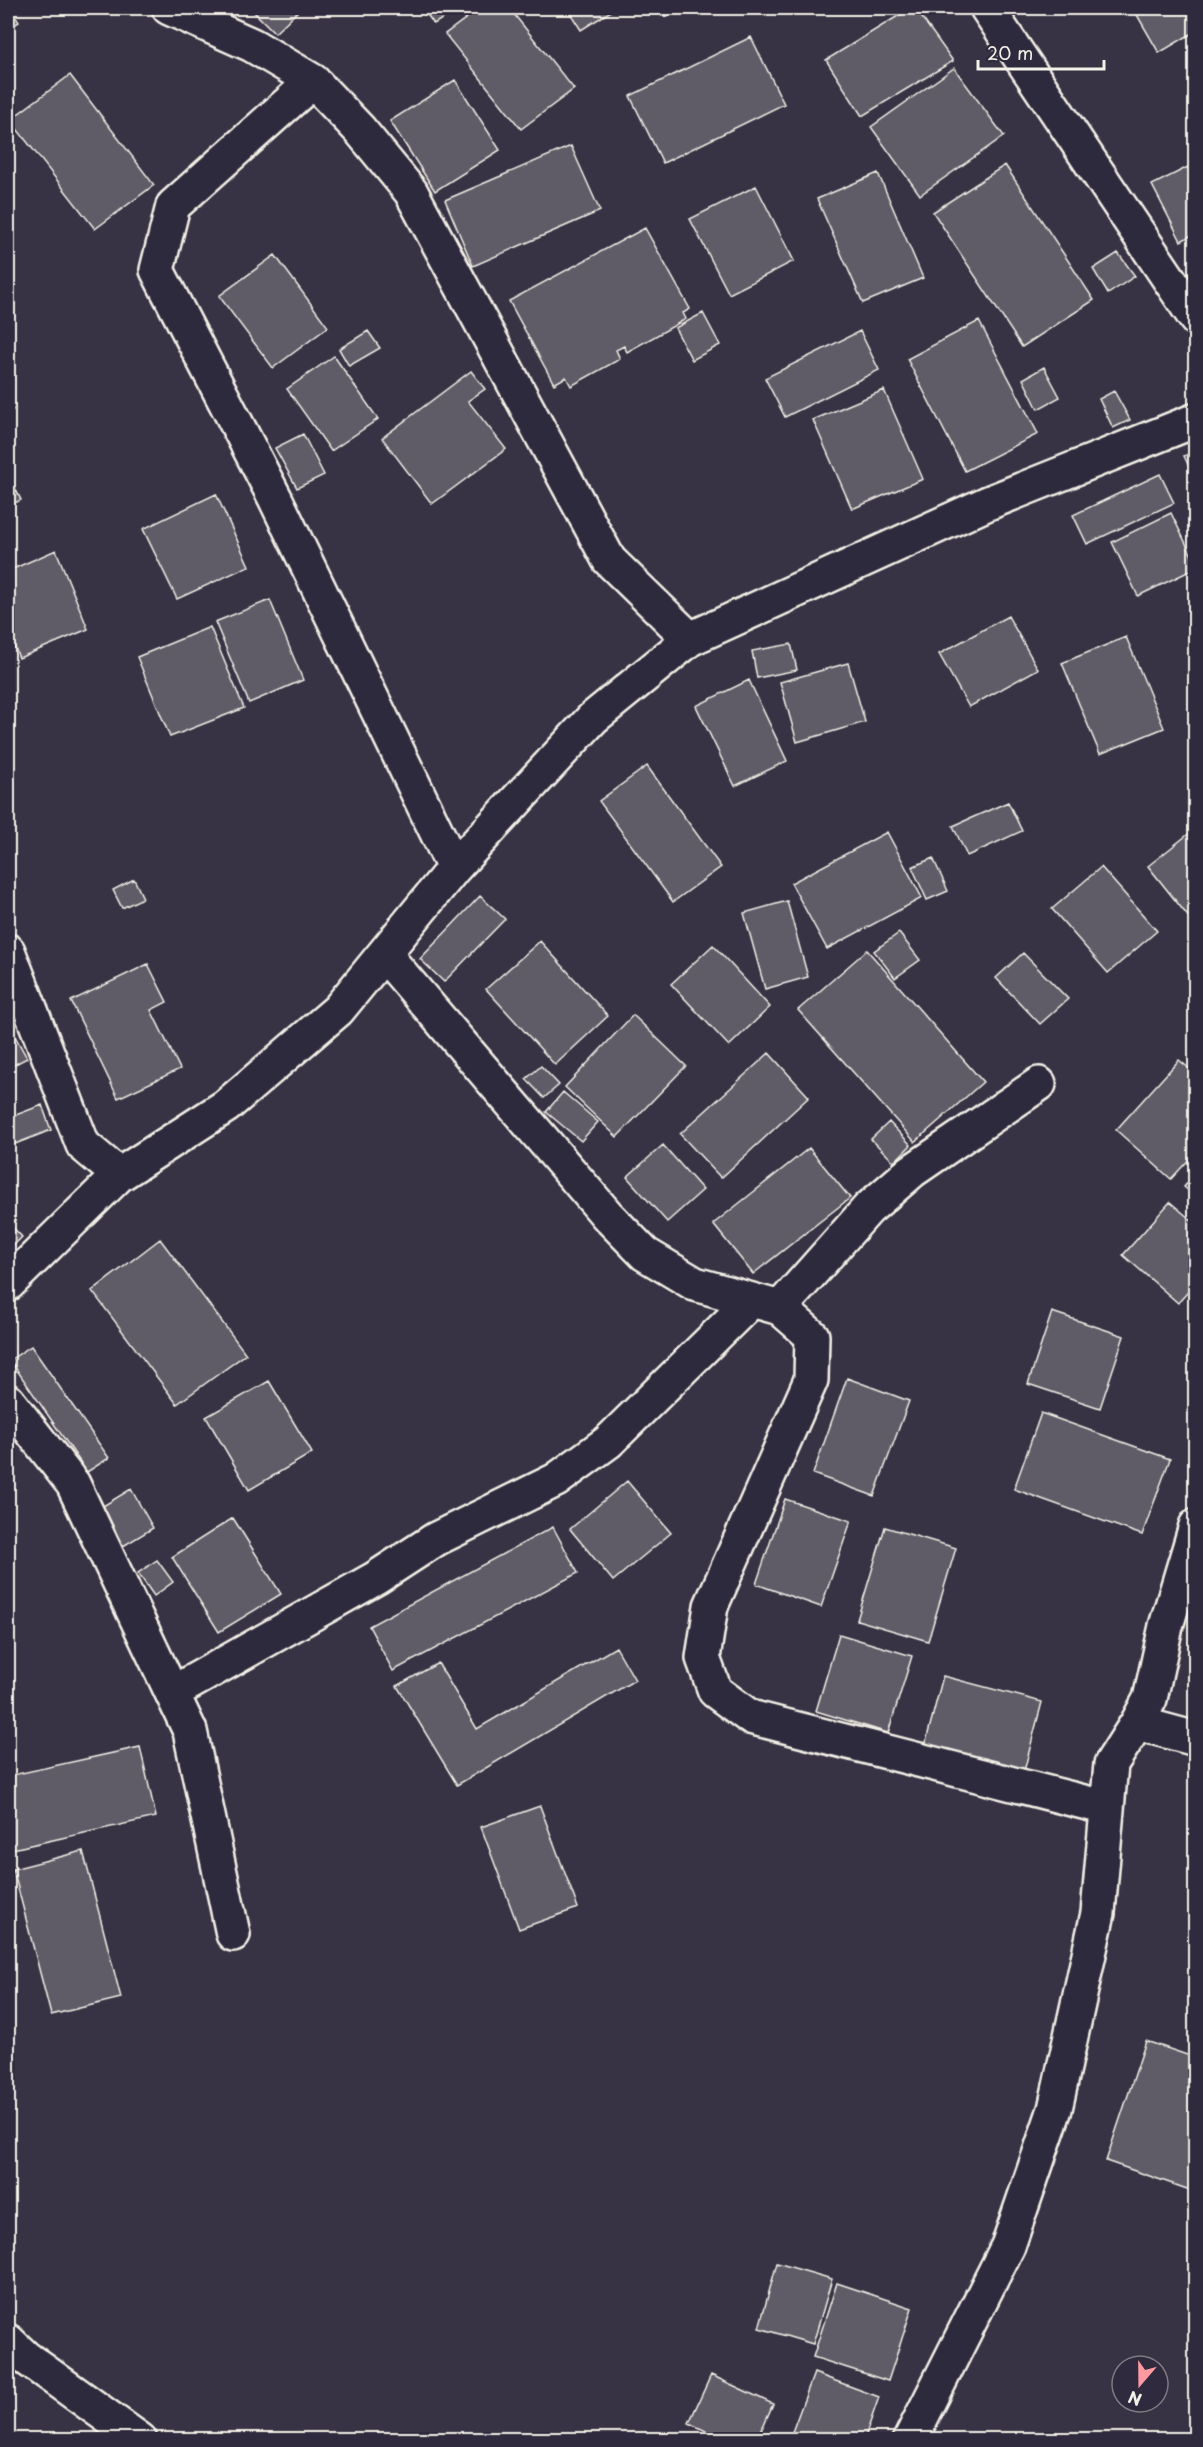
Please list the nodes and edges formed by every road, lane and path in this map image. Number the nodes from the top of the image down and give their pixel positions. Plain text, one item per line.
1 (169, 8) edge
2 (987, 8) edge
3 (313, 81) junction
4 (1196, 320) edge
5 (1196, 420) edge
6 (690, 639) junction
7 (454, 868) junction
8 (8, 951) edge
9 (385, 955) junction
10 (1039, 1084) dead end
11 (118, 1175) junction
12 (8, 1284) edge
13 (766, 1304) junction
14 (8, 1401) edge
15 (1196, 1526) edge
16 (172, 1693) junction
17 (1137, 1723) junction
18 (1196, 1739) edge
19 (1107, 1808) junction
20 (233, 1934) dead end
21 (8, 2341) edge
22 (140, 2439) edge
23 (910, 2439) edge

1 - 3 street
2 - 4 street
3 - 6 street
3 - 7 street
5 - 6 street
6 - 7 street
7 - 9 street
8 - 11 street
9 - 11 street
9 - 13 street
10 - 13 street
11 - 12 street
13 - 16 street
13 - 19 street
14 - 16 street
15 - 17 street
16 - 20 street
17 - 18 street
17 - 19 street
19 - 23 street
21 - 22 street

